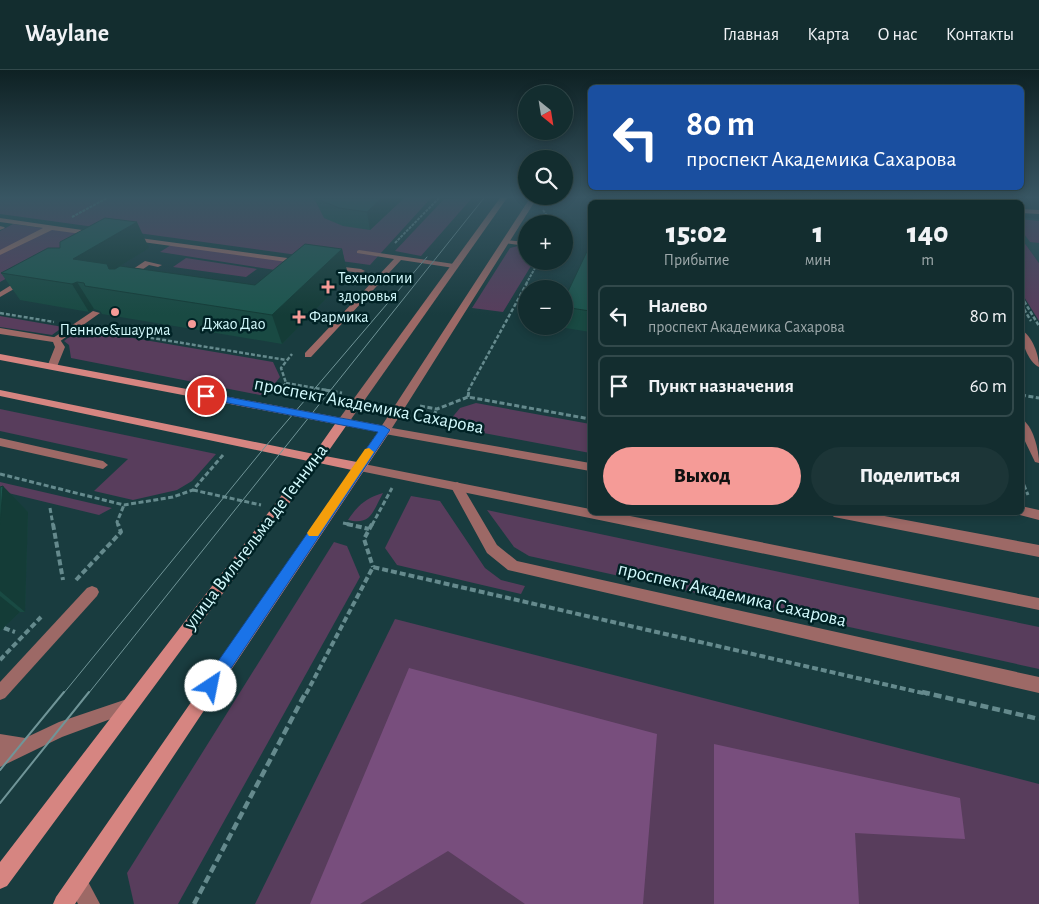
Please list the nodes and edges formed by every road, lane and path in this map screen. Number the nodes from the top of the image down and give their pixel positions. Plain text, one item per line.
1 (32, 237) edge
2 (123, 237) edge
3 (475, 237) edge
4 (509, 237) edge
5 (506, 242) junction
6 (518, 243) edge
7 (359, 252) dead end
8 (0, 253) edge
9 (399, 258) junction
10 (312, 264) edge
11 (158, 265) dead end
12 (322, 265) edge
13 (454, 266) junction
14 (534, 270) edge
15 (361, 271) dead end
16 (31, 277) edge
17 (141, 281) edge
18 (0, 295) edge
19 (1024, 301) edge
20 (0, 313) edge
21 (96, 313) edge
22 (76, 326) junction
23 (1039, 326) edge
24 (0, 331) edge
25 (1024, 337) edge
26 (56, 340) junction
27 (308, 355) dead end
28 (0, 357) edge
29 (286, 360) dead end
30 (1039, 364) edge
31 (52, 367) junction
32 (0, 393) edge
33 (276, 394) dead end
34 (1024, 396) edge
35 (468, 397) junction
36 (1039, 398) edge
37 (264, 407) junction
38 (437, 409) dead end
39 (588, 419) edge
40 (343, 422) junction
41 (1024, 428) edge
42 (384, 430) junction
43 (235, 441) junction
44 (0, 442) edge
45 (316, 458) junction
46 (1039, 459) edge
47 (103, 465) dead end
48 (359, 467) junction
49 (588, 467) edge
50 (0, 474) edge
51 (1024, 486) edge
52 (457, 487) junction
53 (1028, 496) dead end
54 (124, 505) junction
55 (50, 508) dead end
56 (1024, 512) edge
57 (588, 513) edge
58 (596, 515) edge
59 (850, 515) edge
60 (1039, 515) edge
61 (117, 522) dead end
62 (369, 529) dead end
63 (1039, 551) edge
64 (374, 566) junction
65 (63, 580) dead end
66 (92, 592) dead end
67 (1039, 604) edge
68 (4, 628) dead end
69 (15, 632) dead end
70 (1039, 685) edge
71 (0, 693) edge
72 (130, 705) junction
73 (1039, 719) edge
74 (0, 742) edge
75 (25, 746) junction
76 (0, 759) edge
77 (0, 879) edge
78 (78, 883) junction
79 (64, 904) edge
80 (90, 904) edge
81 (194, 904) edge

1 - 8 street
2 - 10 street
3 - 13 street, улица Вильгельма де Геннина
4 - 5 street
5 - 6 lane
5 - 42 street
7 - 9 lane
9 - 13 lane
9 - 27 lane
11 - 17 lane
12 - 15 street
13 - 40 street, улица Вильгельма де Геннина
14 - 35 path
16 - 18 lane
19 - 23 path
20 - 22 path
21 - 22 lane
22 - 26 lane
22 - 29 path
24 - 26 street
25 - 30 lane
26 - 31 street
28 - 31 main road, проспект Академика Сахарова
31 - 37 main road, проспект Академика Сахарова
32 - 43 main road
33 - 37 path
34 - 36 path
35 - 38 path
35 - 39 path
37 - 40 main road, проспект Академика Сахарова
40 - 42 main road, проспект Академика Сахарова
40 - 45 main road, улица Вильгельма де Геннина
41 - 46 lane
42 - 48 main road
42 - 49 street, проспект Академика Сахарова
43 - 45 main road
43 - 54 path
44 - 47 lane
45 - 48 main road
45 - 72 main road, улица Вильгельма де Геннина
48 - 52 street
48 - 78 main road
50 - 54 path
51 - 53 path
52 - 57 street
52 - 70 street, проспект Академика Сахарова
54 - 61 path
55 - 65 path
56 - 60 street
58 - 67 street
59 - 63 street
62 - 64 path
64 - 73 path
64 - 81 path
66 - 71 lane
68 - 69 path
72 - 75 lane
72 - 77 main road, улица Вильгельма де Геннина
74 - 75 lane
75 - 76 lane
78 - 79 main road
78 - 80 street

